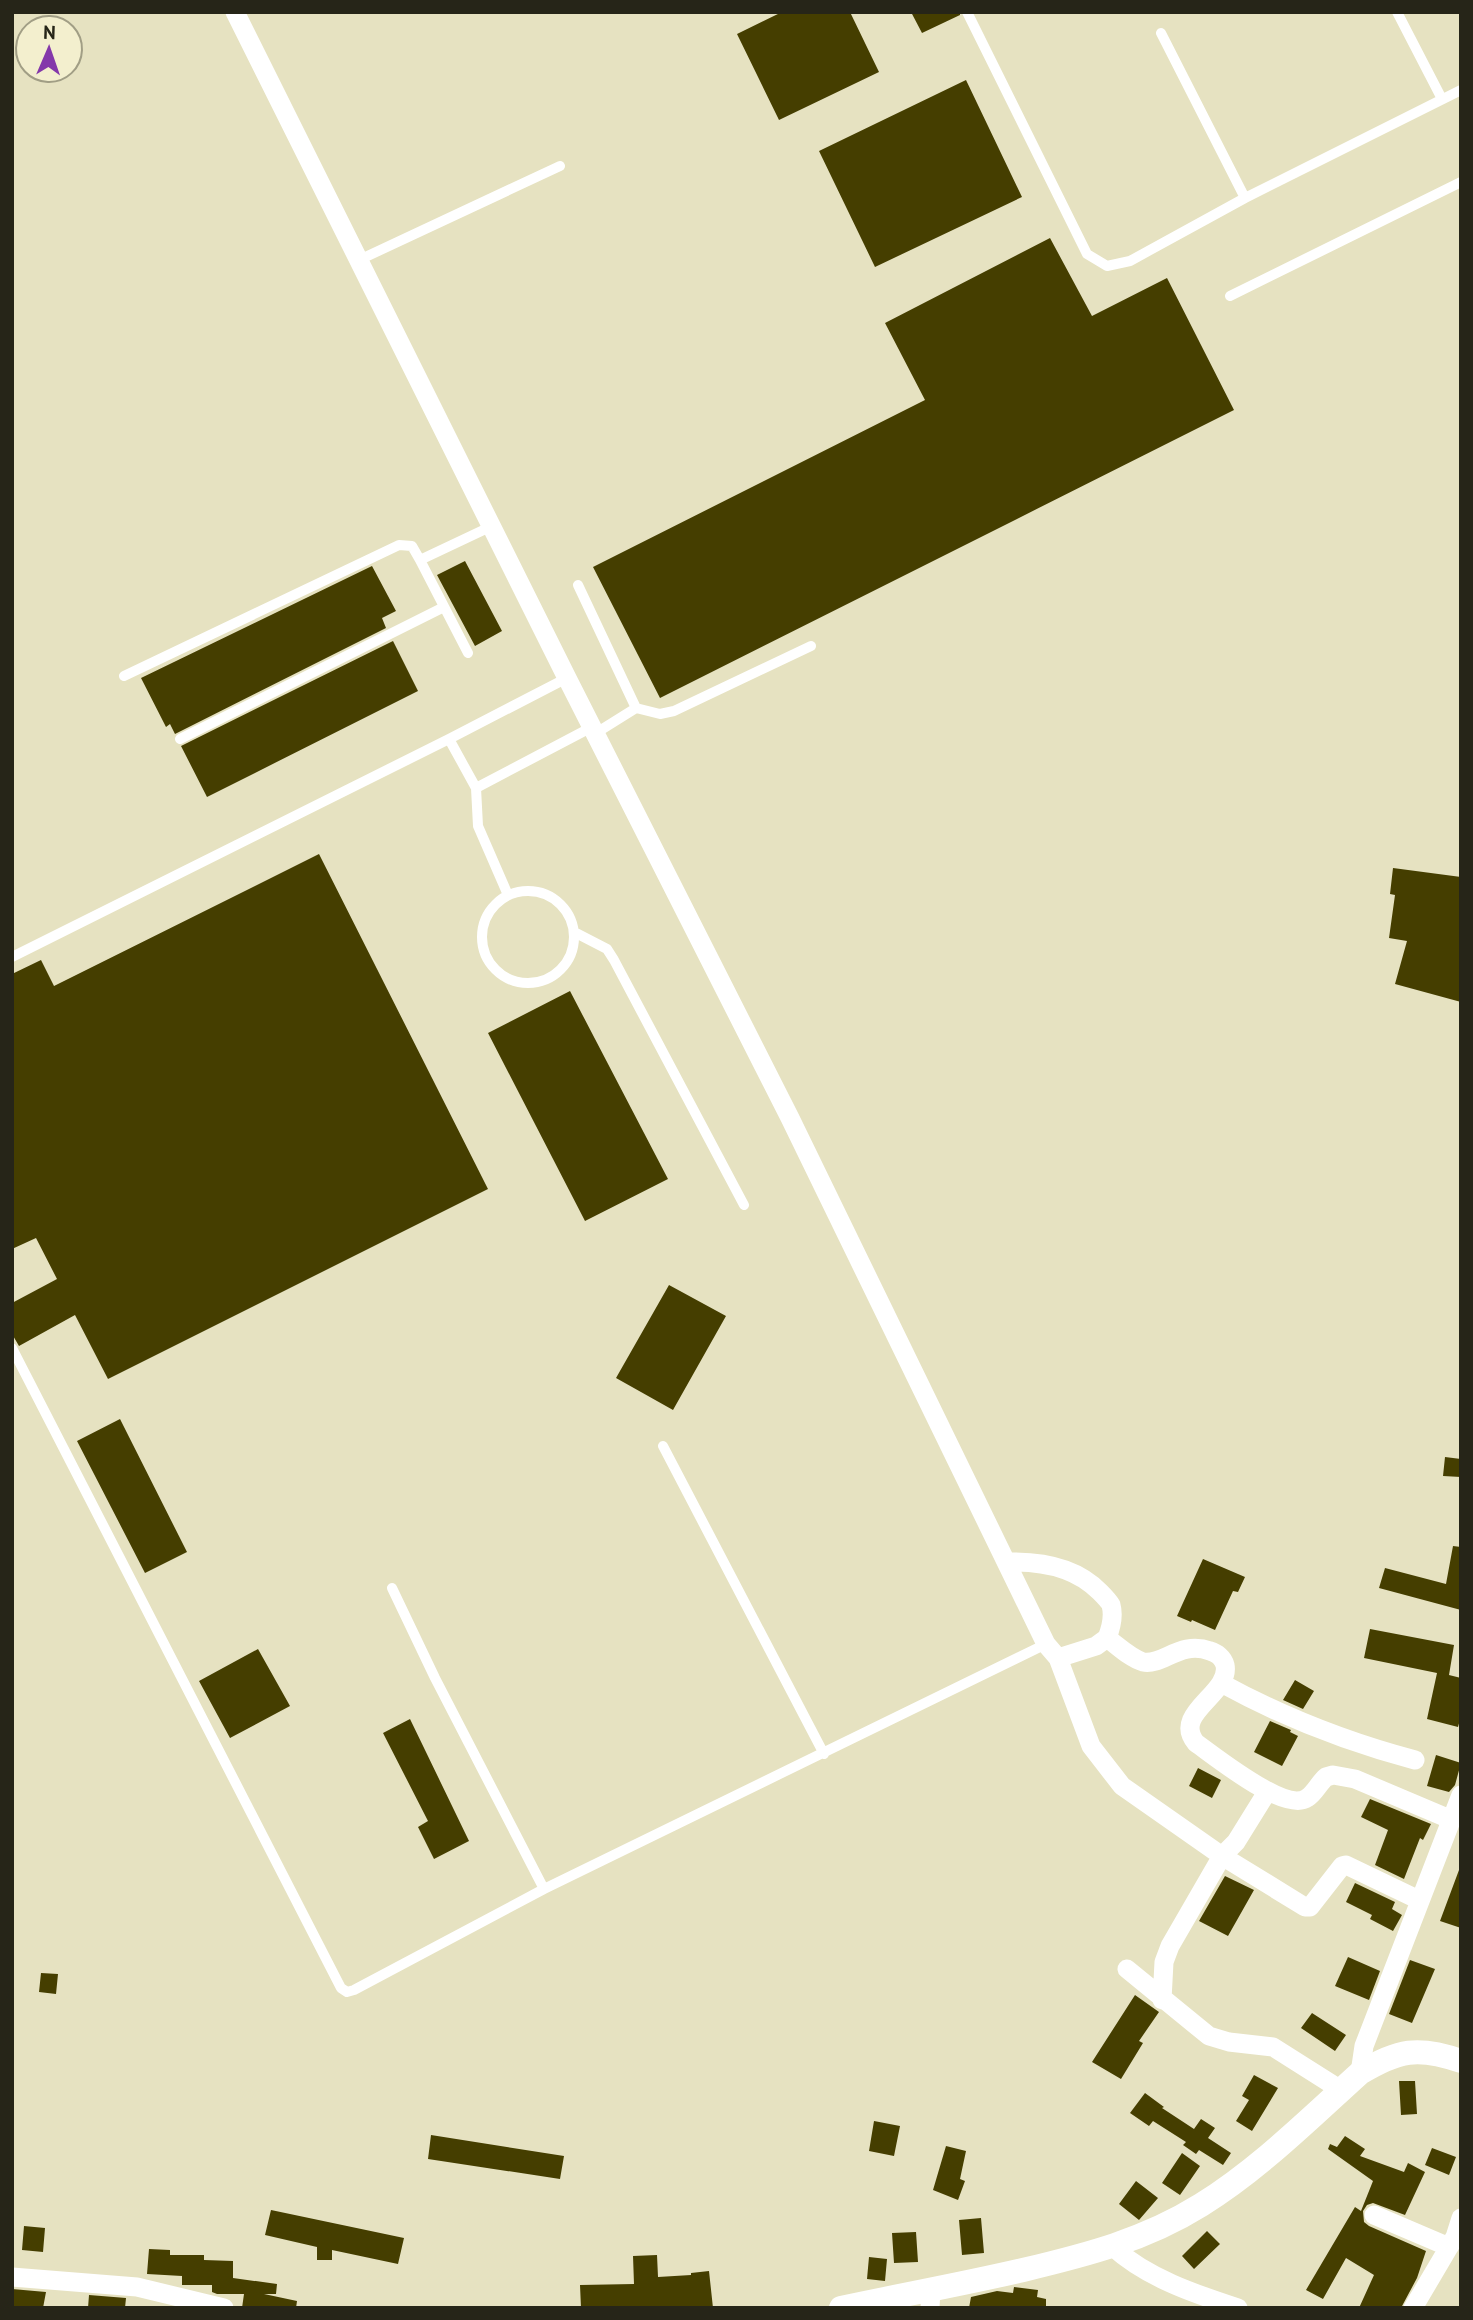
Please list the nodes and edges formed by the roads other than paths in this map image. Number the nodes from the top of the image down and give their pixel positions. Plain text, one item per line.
1 (235, 12) edge
2 (967, 12) edge
3 (1397, 12) edge
4 (1161, 33) dead end
5 (1461, 90) edge
6 (1442, 99) junction
7 (560, 166) dead end
8 (1461, 182) edge
9 (1245, 198) junction
10 (359, 260) junction
11 (1230, 296) dead end
12 (492, 526) junction
13 (420, 560) junction
14 (578, 585) dead end
15 (444, 607) junction
16 (811, 646) dead end
17 (468, 653) dead end
18 (124, 676) dead end
19 (567, 678) junction
20 (636, 708) junction
21 (594, 730) junction
22 (180, 739) dead end
23 (449, 739) junction
24 (476, 788) junction
25 (508, 895) junction
26 (576, 933) junction
27 (12, 957) edge
28 (744, 1205) dead end
29 (12, 1348) edge
30 (663, 1446) dead end
31 (1007, 1562) junction
32 (392, 1588) dead end
33 (1107, 1638) junction
34 (1052, 1651) junction
35 (1221, 1683) junction
36 (824, 1754) junction
37 (1415, 1760) dead end
38 (1267, 1792) junction
39 (1461, 1795) edge
40 (1452, 1820) junction
41 (1222, 1856) junction
42 (544, 1889) junction
43 (1419, 1900) junction
44 (1127, 1969) dead end
45 (1162, 2000) junction
46 (1461, 2061) edge
47 (1360, 2073) junction
48 (1341, 2090) junction
49 (1374, 2215) dead end
50 (1461, 2218) edge
51 (1113, 2247) junction
52 (1449, 2247) junction
53 (12, 2277) edge
54 (931, 2299) edge
55 (224, 2308) edge
56 (841, 2308) edge
57 (1238, 2308) edge
58 (1413, 2308) edge

1 - 10 street
2 - 9 lane
3 - 6 lane
4 - 9 lane
5 - 6 lane
6 - 9 lane
7 - 10 lane
8 - 11 lane
10 - 12 street
12 - 13 lane
12 - 19 street
13 - 15 lane
13 - 18 lane
14 - 20 lane
15 - 17 lane
15 - 22 lane
16 - 20 lane
19 - 21 street
19 - 23 lane
20 - 21 lane
21 - 24 lane
21 - 31 street
23 - 24 lane
23 - 27 lane
24 - 25 lane
25 - 26 lane
25 - 26 lane
26 - 28 lane
29 - 42 lane
30 - 36 lane
31 - 33 street
31 - 34 street
32 - 42 lane
33 - 34 street
33 - 35 street
34 - 36 lane
34 - 41 street
35 - 37 street
35 - 38 street
36 - 42 lane
38 - 40 street
38 - 41 street
39 - 40 street
40 - 43 street
41 - 43 street
41 - 45 street
43 - 47 street
44 - 45 street
45 - 48 street
46 - 47 street
47 - 48 street
48 - 51 street
49 - 52 street
50 - 52 street
51 - 54 street
51 - 57 street
52 - 58 street
53 - 55 street
54 - 56 street

